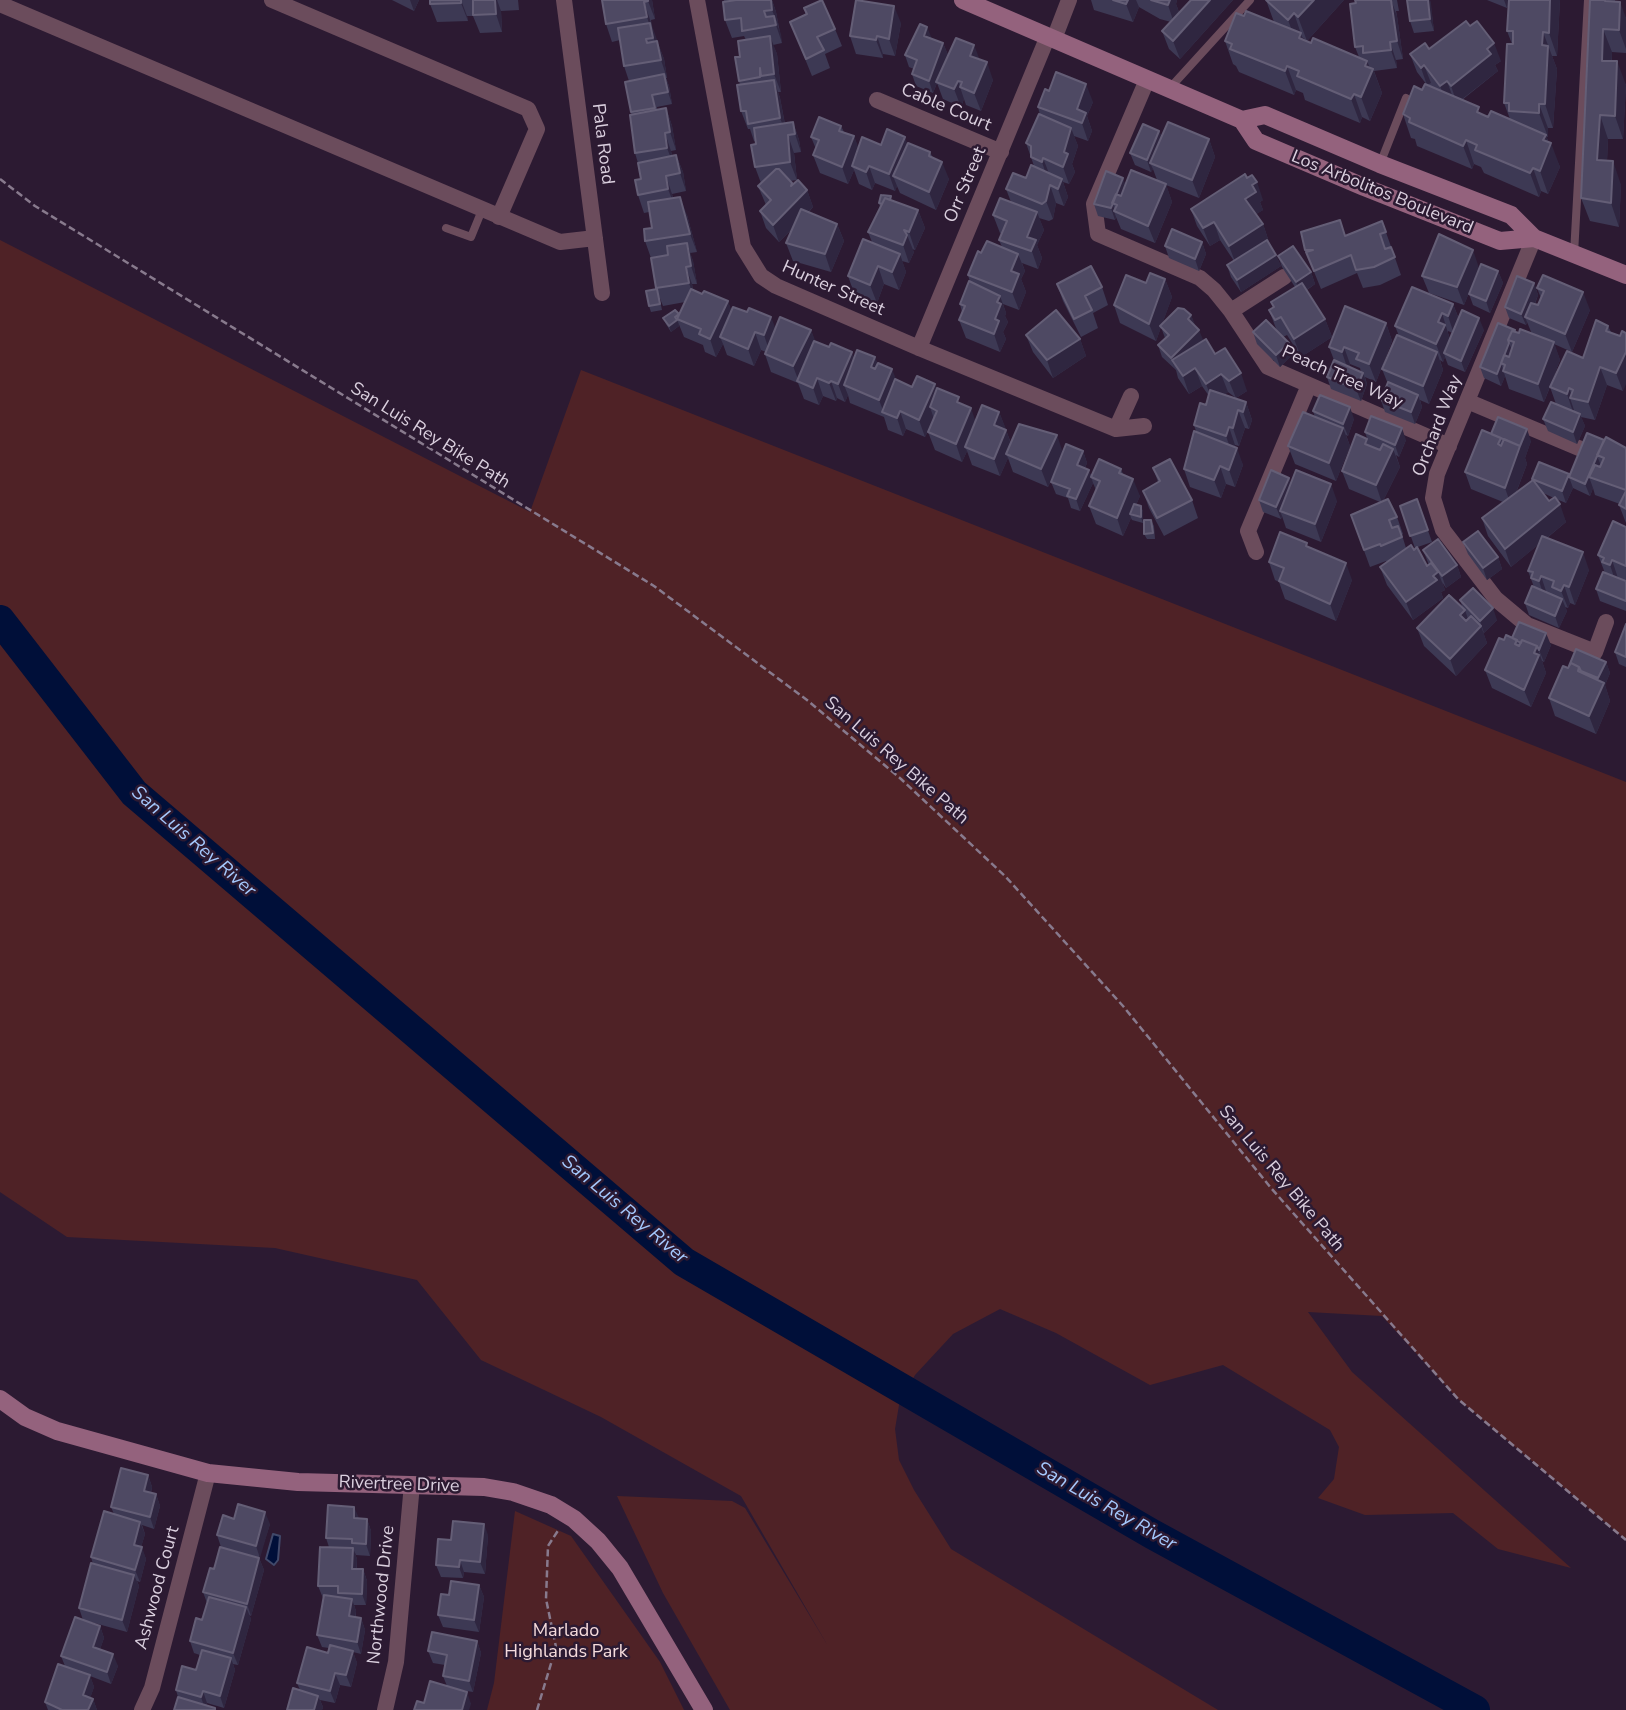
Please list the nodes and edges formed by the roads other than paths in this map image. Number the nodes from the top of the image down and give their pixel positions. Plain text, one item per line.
1 (272, 0) edge
2 (564, 0) edge
3 (697, 0) edge
4 (963, 0) edge
5 (1069, 0) edge
6 (1250, 0) edge
7 (1588, 0) edge
8 (0, 4) edge
9 (1051, 37) junction
10 (1147, 80) junction
11 (1169, 89) junction
12 (1406, 98) edge
13 (877, 100) dead end
14 (1242, 120) junction
15 (1001, 152) junction
16 (1380, 164) junction
17 (482, 210) junction
18 (499, 217) junction
19 (446, 228) dead end
20 (595, 238) junction
21 (1534, 238) junction
22 (1574, 254) junction
23 (1626, 275) edge
24 (1284, 277) edge
25 (602, 293) dead end
26 (1231, 311) junction
27 (919, 348) junction
28 (1309, 385) junction
29 (1130, 396) dead end
30 (1467, 401) junction
31 (1144, 426) dead end
32 (1116, 429) junction
33 (1449, 446) junction
34 (1580, 449) edge
35 (1256, 552) dead end
36 (1606, 622) dead end
37 (0, 1399) edge
38 (208, 1473) junction
39 (412, 1484) junction
40 (142, 1710) edge
41 (385, 1710) edge
42 (704, 1710) edge

1 - 18 street
2 - 20 street, Pala Road
3 - 27 street, Hunter Street
4 - 9 street, Los Arbolitos Boulevard
5 - 9 street, Orr Street
6 - 11 lane
7 - 22 lane
8 - 17 street
9 - 10 street, Los Arbolitos Boulevard
9 - 15 street, Orr Street
10 - 11 street, Los Arbolitos Boulevard
10 - 26 street, Peach Tree Way
11 - 14 street, Los Arbolitos Boulevard
12 - 16 lane
13 - 15 street, Cable Court
14 - 16 street, Los Arbolitos Boulevard
14 - 21 street, Los Arbolitos Boulevard
15 - 27 street, Orr Street
16 - 21 street, Los Arbolitos Boulevard
17 - 18 street
17 - 19 lane
18 - 20 street
20 - 25 street, Pala Road
21 - 22 street, Los Arbolitos Boulevard
21 - 30 street, Orchard Way
22 - 23 street, Los Arbolitos Boulevard
24 - 26 street
26 - 28 street, Peach Tree Way
27 - 32 street, Hunter Street
28 - 33 street, Peach Tree Way
28 - 35 street
29 - 32 street
30 - 33 street, Orchard Way
30 - 34 street
31 - 32 street, Hunter Street
33 - 36 street, Orchard Way
37 - 38 street, Rivertree Drive
38 - 39 street, Rivertree Drive
38 - 40 street, Ashwood Court
39 - 41 street, Northwood Drive
39 - 42 street, Rivertree Drive

